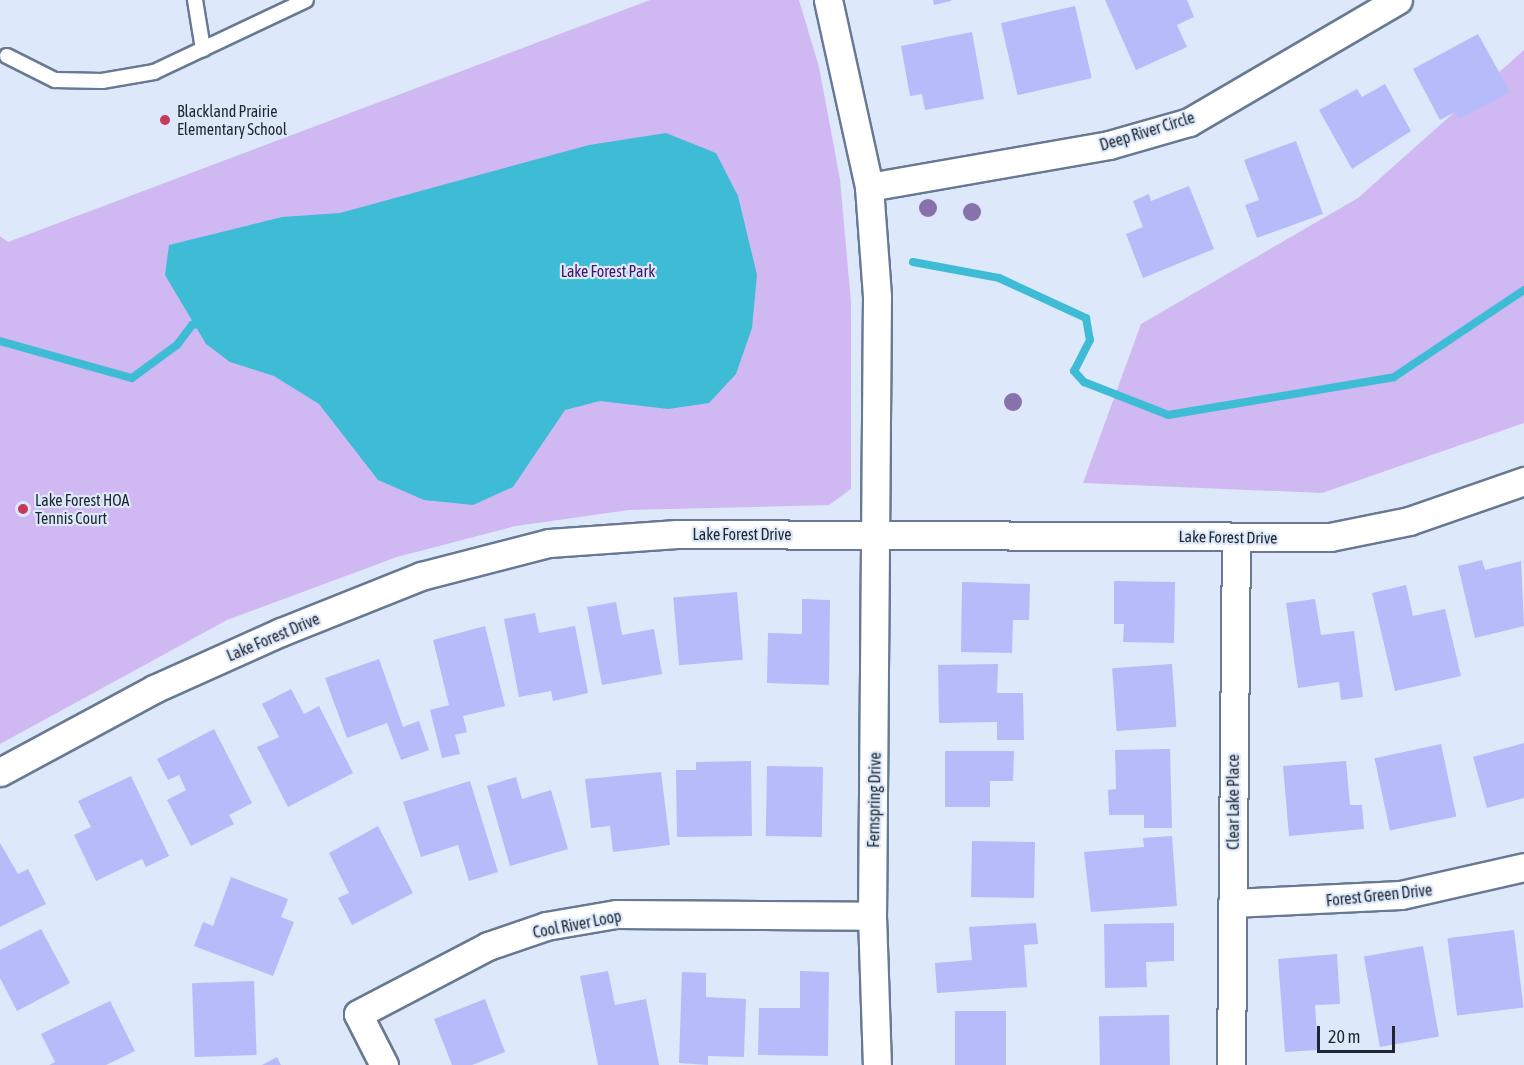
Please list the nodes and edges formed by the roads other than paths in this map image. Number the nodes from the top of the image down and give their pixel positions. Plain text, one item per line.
1 (195, 0) edge
2 (306, 0) edge
3 (828, 0) edge
4 (1398, 0) edge
5 (203, 49) junction
6 (7, 56) dead end
7 (869, 187) junction
8 (1524, 481) edge
9 (878, 535) junction
10 (1236, 539) junction
11 (0, 772) edge
12 (1524, 867) edge
13 (1232, 903) junction
14 (872, 916) junction
15 (384, 1065) edge
16 (877, 1065) edge
17 (1231, 1065) edge

1 - 5 lane
2 - 5 lane
3 - 7 street, Fernspring Drive
4 - 7 street, Deep River Circle
5 - 6 lane
7 - 9 street, Fernspring Drive
8 - 10 street, Lake Forest Drive
9 - 10 street, Lake Forest Drive
9 - 11 street, Lake Forest Drive
9 - 14 street, Fernspring Drive
10 - 13 street, Clear Lake Place
12 - 13 street, Forest Green Drive
13 - 17 street, Clear Lake Place
14 - 15 street, Cool River Loop
14 - 16 street, Fernspring Drive

